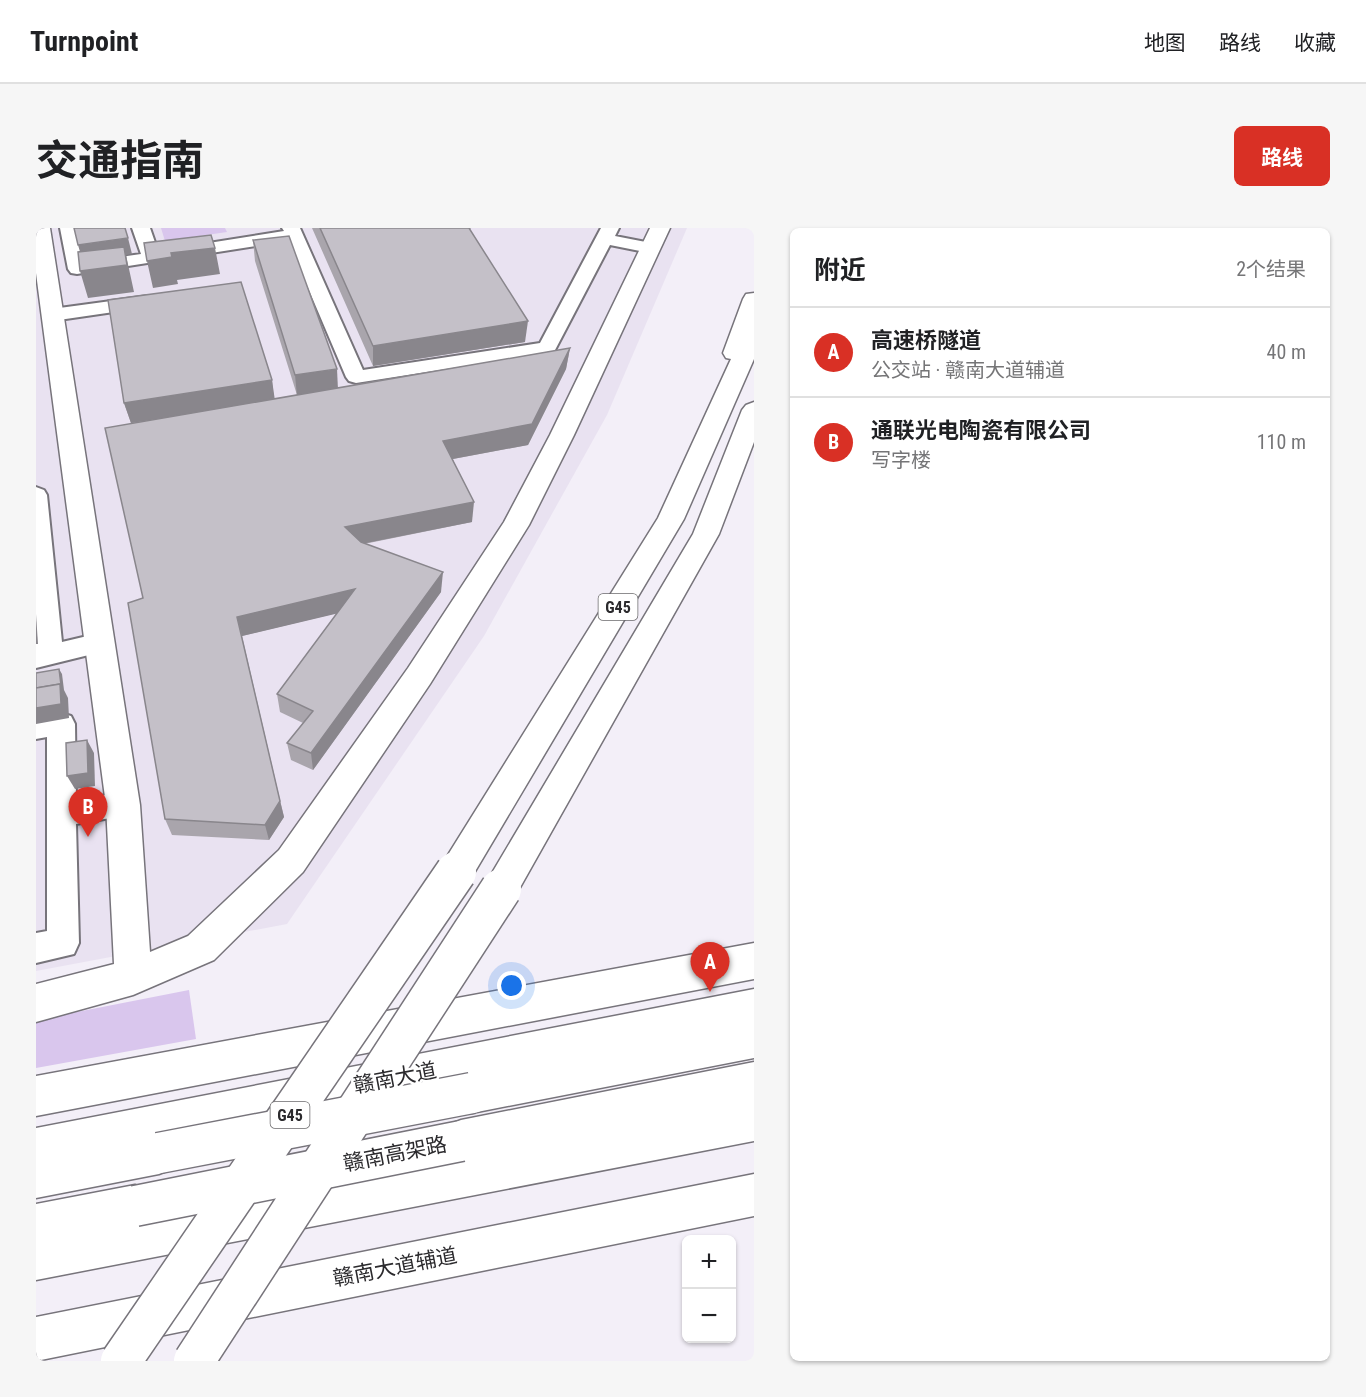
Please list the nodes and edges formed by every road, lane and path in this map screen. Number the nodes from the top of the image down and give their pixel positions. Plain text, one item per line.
1 (40, 228) edge
2 (69, 228) edge
3 (141, 228) edge
4 (292, 231) edge
5 (607, 233) edge
6 (655, 238) edge
7 (151, 257) junction
8 (754, 298) edge
9 (169, 299) edge
10 (52, 315) junction
11 (754, 333) edge
12 (754, 410) edge
13 (754, 443) edge
14 (36, 495) edge
15 (672, 519) junction
16 (706, 534) junction
17 (100, 643) junction
18 (44, 656) edge
19 (36, 728) edge
20 (123, 805) junction
21 (62, 814) junction
22 (36, 948) edge
23 (754, 961) edge
24 (133, 977) junction
25 (36, 1003) edge
26 (754, 1008) edge
27 (754, 1039) edge
28 (754, 1082) edge
29 (36, 1096) edge
30 (754, 1121) edge
31 (36, 1149) edge
32 (36, 1177) edge
33 (754, 1195) edge
34 (36, 1226) edge
35 (36, 1258) edge
36 (36, 1340) edge
37 (121, 1361) edge
38 (194, 1361) edge

1 - 10 main road
2 - 7 street
3 - 7 street
4 - 5 street
4 - 7 street
5 - 6 street
6 - 24 main road
8 - 15 main road
9 - 10 street
10 - 17 main road
11 - 15 main road, G45
12 - 16 main road, G45
13 - 16 main road
14 - 18 street
15 - 37 main road, G45, bridge
16 - 38 main road, G45, bridge
17 - 18 street
17 - 20 main road
19 - 21 street
20 - 21 street
20 - 24 main road
21 - 22 street
23 - 29 main road
24 - 25 main road
26 - 31 main road, 赣南大道
27 - 32 main road, bridge
28 - 34 main road, 赣南高架路, bridge
30 - 35 main road
33 - 36 main road, 赣南大道辅道

